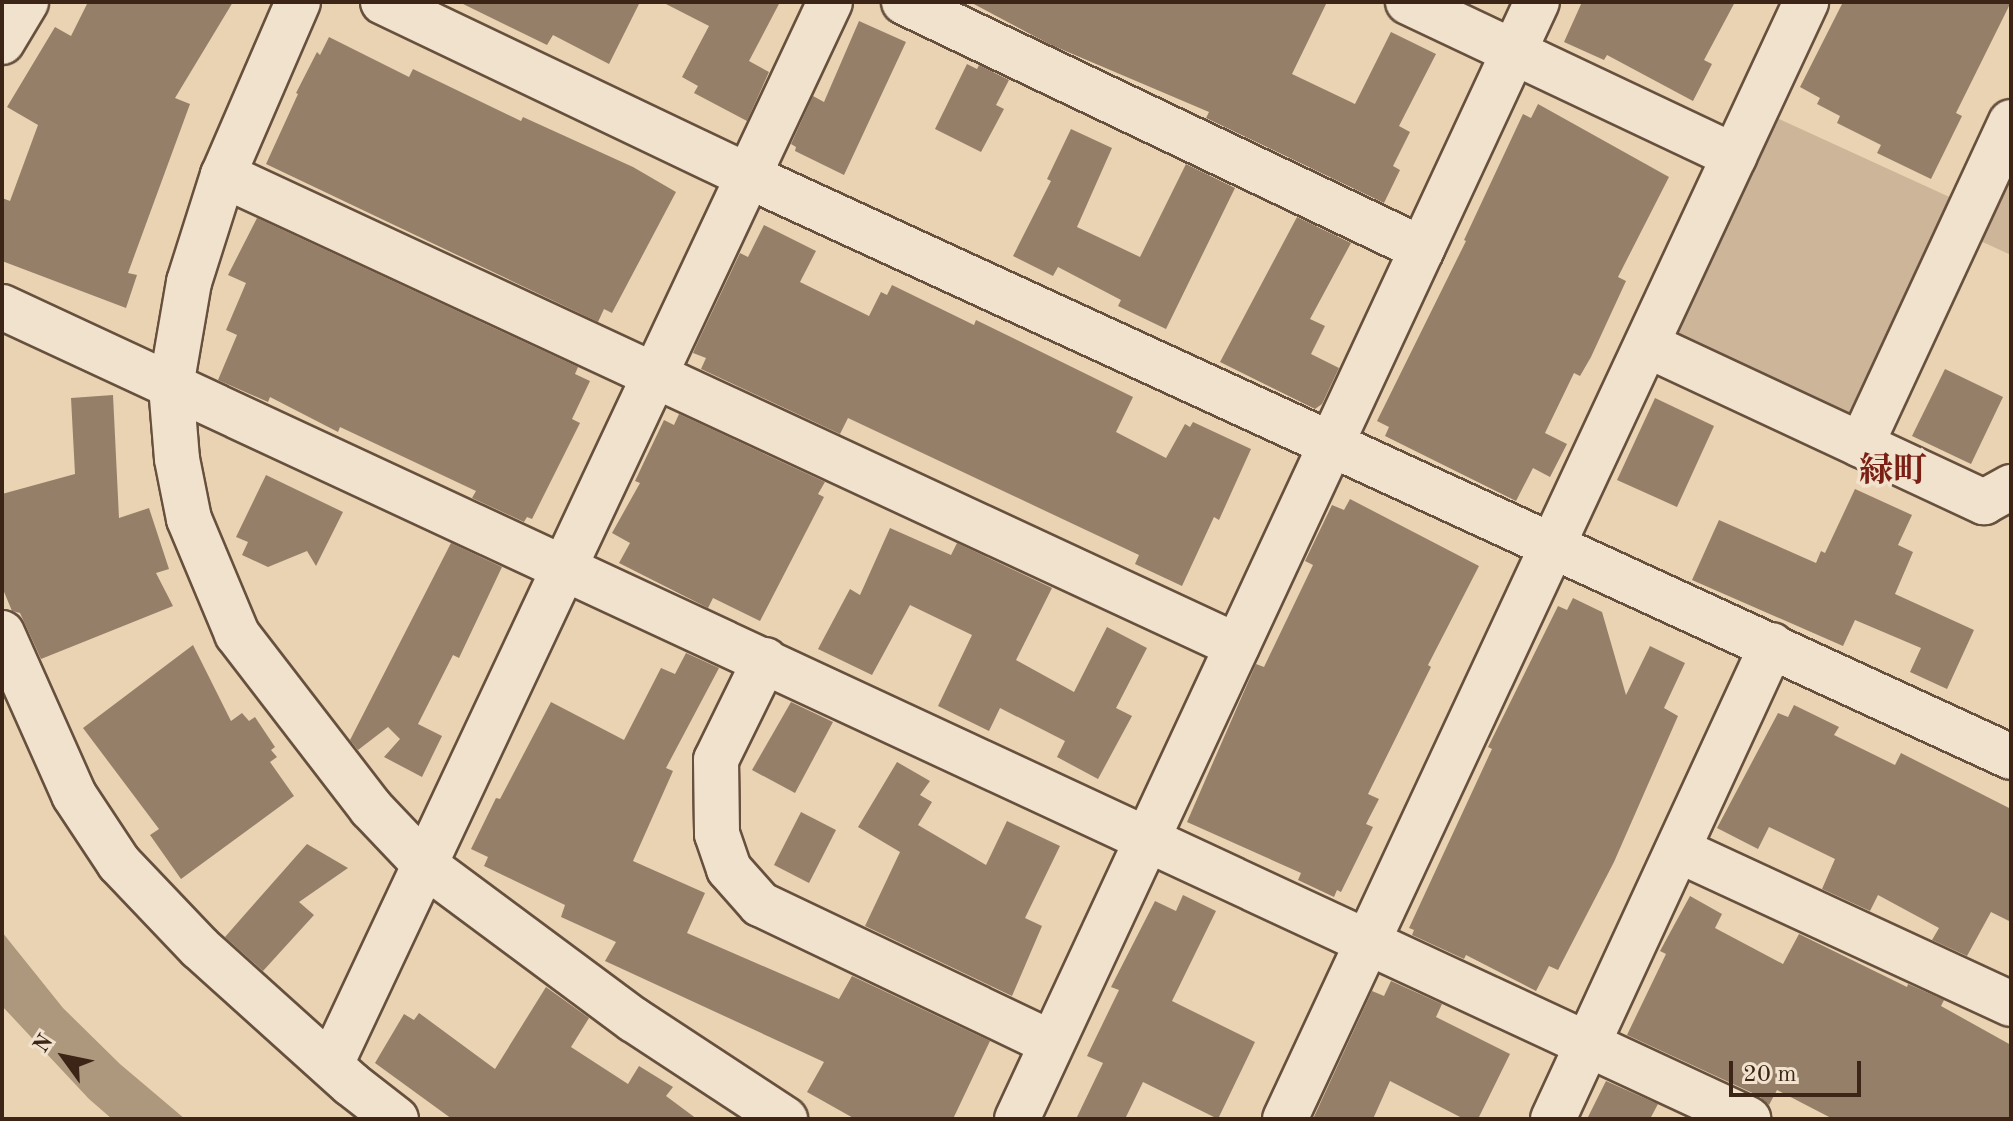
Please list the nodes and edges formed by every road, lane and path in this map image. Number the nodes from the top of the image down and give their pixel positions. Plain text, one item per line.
1 (26, 2) edge
2 (298, 2) edge
3 (383, 2) edge
4 (830, 2) edge
5 (904, 2) edge
6 (1408, 2) edge
7 (1537, 2) edge
8 (1806, 2) edge
9 (2, 42) edge
10 (1514, 52) junction
11 (2011, 122) edge
12 (1734, 156) junction
13 (223, 175) junction
14 (748, 176) junction
15 (1422, 249) junction
16 (2, 307) edge
17 (1647, 345) junction
18 (655, 375) junction
19 (171, 386) junction
20 (1331, 444) junction
21 (1861, 445) junction
22 (2011, 487) edge
23 (1554, 546) junction
24 (564, 568) junction
25 (2, 633) edge
26 (1772, 645) junction
27 (1237, 646) junction
28 (765, 660) junction
29 (2011, 757) edge
30 (1147, 838) junction
31 (1678, 850) junction
32 (425, 865) junction
33 (1368, 941) junction
34 (2011, 1004) edge
35 (1052, 1043) junction
36 (1589, 1043) junction
37 (331, 1064) junction
38 (396, 1119) edge
39 (785, 1119) edge
40 (1017, 1119) edge
41 (1285, 1119) edge
42 (1553, 1119) edge
43 (1748, 1119) edge

1 - 9 street
2 - 13 street
3 - 14 street
4 - 14 street
5 - 15 street
6 - 10 street
7 - 10 street
8 - 12 street
10 - 12 street
10 - 15 street
11 - 21 street
12 - 17 street
13 - 18 street
13 - 19 street
14 - 18 street
14 - 20 street
15 - 20 street
16 - 19 street
17 - 21 street
17 - 23 street
18 - 24 street
18 - 27 street
19 - 24 street
19 - 32 street
20 - 23 street
20 - 27 street
21 - 22 street
23 - 26 street
23 - 33 street
24 - 28 street
24 - 32 street
25 - 37 street
26 - 29 street
26 - 31 street
27 - 30 street
28 - 30 street
28 - 35 street
30 - 33 street
30 - 35 street
31 - 34 street
31 - 36 street
32 - 37 street
32 - 39 street
33 - 36 street
33 - 41 street
35 - 40 street
36 - 42 street
36 - 43 street
37 - 38 street

